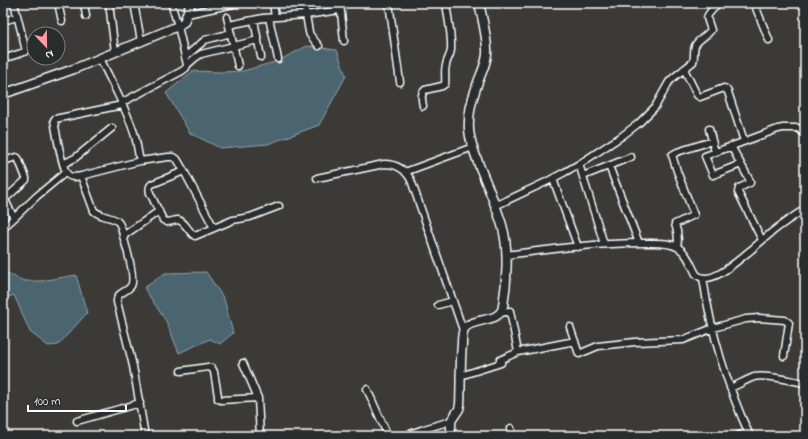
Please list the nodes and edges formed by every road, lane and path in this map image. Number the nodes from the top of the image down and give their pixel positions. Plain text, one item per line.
1 (14, 3) edge
2 (58, 3) edge
3 (84, 3) edge
4 (109, 3) edge
5 (134, 3) edge
6 (171, 3) edge
7 (191, 3) edge
8 (238, 3) edge
9 (273, 3) edge
10 (304, 3) edge
11 (340, 3) edge
12 (389, 3) edge
13 (446, 3) edge
14 (479, 3) edge
15 (717, 3) edge
16 (754, 3) edge
17 (340, 10) junction
18 (187, 14) junction
19 (306, 15) junction
20 (86, 16) dead end
21 (17, 17) junction
22 (227, 17) dead end
23 (272, 18) junction
24 (254, 20) junction
25 (3, 21) edge
26 (62, 21) dead end
27 (229, 25) junction
28 (178, 26) junction
29 (231, 33) junction
30 (258, 40) junction
31 (769, 40) dead end
32 (141, 41) junction
33 (344, 41) dead end
34 (234, 46) junction
35 (319, 46) dead end
36 (115, 52) junction
37 (185, 57) junction
38 (261, 57) dead end
39 (100, 58) junction
40 (3, 59) edge
41 (278, 59) dead end
42 (187, 65) junction
43 (238, 66) dead end
44 (684, 69) junction
45 (400, 82) dead end
46 (3, 94) edge
47 (122, 104) junction
48 (423, 106) dead end
49 (112, 128) dead end
50 (709, 129) dead end
51 (805, 134) edge
52 (712, 141) junction
53 (744, 141) junction
54 (731, 146) junction
55 (473, 147) junction
56 (715, 152) junction
57 (631, 157) dead end
58 (3, 160) edge
59 (140, 161) junction
60 (63, 164) junction
61 (579, 164) junction
62 (741, 164) junction
63 (609, 166) junction
64 (184, 171) junction
65 (66, 172) junction
66 (405, 172) junction
67 (81, 176) junction
68 (583, 176) junction
69 (317, 178) dead end
70 (553, 179) junction
71 (4, 197) edge
72 (279, 206) dead end
73 (495, 206) junction
74 (805, 209) edge
75 (159, 211) junction
76 (14, 218) junction
77 (3, 228) edge
78 (214, 228) junction
79 (123, 236) junction
80 (762, 240) junction
81 (639, 243) junction
82 (604, 244) junction
83 (578, 247) junction
84 (677, 247) junction
85 (506, 255) junction
86 (703, 278) junction
87 (453, 301) junction
88 (438, 305) dead end
89 (500, 313) junction
90 (570, 327) dead end
91 (713, 328) junction
92 (463, 330) junction
93 (574, 340) junction
94 (518, 352) junction
95 (784, 356) dead end
96 (243, 363) dead end
97 (181, 371) dead end
98 (460, 376) junction
99 (805, 383) edge
100 (730, 388) junction
101 (367, 389) dead end
102 (258, 398) junction
103 (140, 403) junction
104 (77, 421) dead end
105 (451, 421) junction
106 (511, 428) dead end
107 (749, 434) edge
108 (145, 436) edge
109 (260, 436) edge
110 (388, 436) edge
111 (404, 436) edge
112 (451, 436) edge
113 (513, 436) edge
114 (737, 436) edge

1 - 21 street
2 - 26 street
3 - 20 street
4 - 36 street
5 - 32 street
6 - 28 street
7 - 18 street
8 - 18 street
9 - 23 street
10 - 19 street
11 - 17 street
12 - 45 street
13 - 48 street
14 - 55 street
15 - 44 street
16 - 31 street
17 - 19 street
17 - 33 street
18 - 28 street
19 - 23 street
19 - 35 street
21 - 25 street
21 - 40 street
22 - 27 street
23 - 24 street
23 - 41 street
24 - 27 street
24 - 30 street
27 - 29 street
28 - 32 street
28 - 37 street
29 - 34 street
29 - 37 street
30 - 34 street
30 - 38 street
32 - 36 street
34 - 42 street
34 - 43 street
36 - 39 street
37 - 42 street
39 - 46 street
39 - 47 street
42 - 47 street
44 - 53 street
44 - 61 street
47 - 59 street
47 - 60 street
49 - 60 street
50 - 52 street
51 - 53 street
52 - 56 street
52 - 84 street
53 - 54 street
54 - 56 street
54 - 62 street
55 - 66 street
55 - 73 street
56 - 62 street
57 - 63 street
58 - 71 street
59 - 64 street
59 - 67 street
60 - 65 street
61 - 68 street
61 - 70 street
62 - 80 street
63 - 68 street
63 - 81 street
64 - 75 street
64 - 78 street
65 - 67 street
65 - 76 street
66 - 69 street
66 - 87 street
67 - 79 street
68 - 82 street
70 - 73 street
70 - 83 street
71 - 76 street
72 - 78 street
73 - 85 street
74 - 80 street
75 - 78 street
75 - 79 street
76 - 77 street
79 - 103 street
80 - 86 street
81 - 82 street
81 - 84 street
82 - 83 street
83 - 85 street
84 - 86 street
85 - 89 street
86 - 91 street
87 - 88 street
87 - 92 street
89 - 92 street
89 - 94 street
90 - 93 street
91 - 93 street
91 - 95 street
91 - 100 street
92 - 98 street
93 - 94 street
94 - 98 street
96 - 102 street
97 - 102 street
98 - 105 street
99 - 100 street
100 - 107 street
101 - 110 street
102 - 109 street
103 - 104 street
103 - 108 street
105 - 111 street
105 - 112 street
106 - 113 street
107 - 114 street

